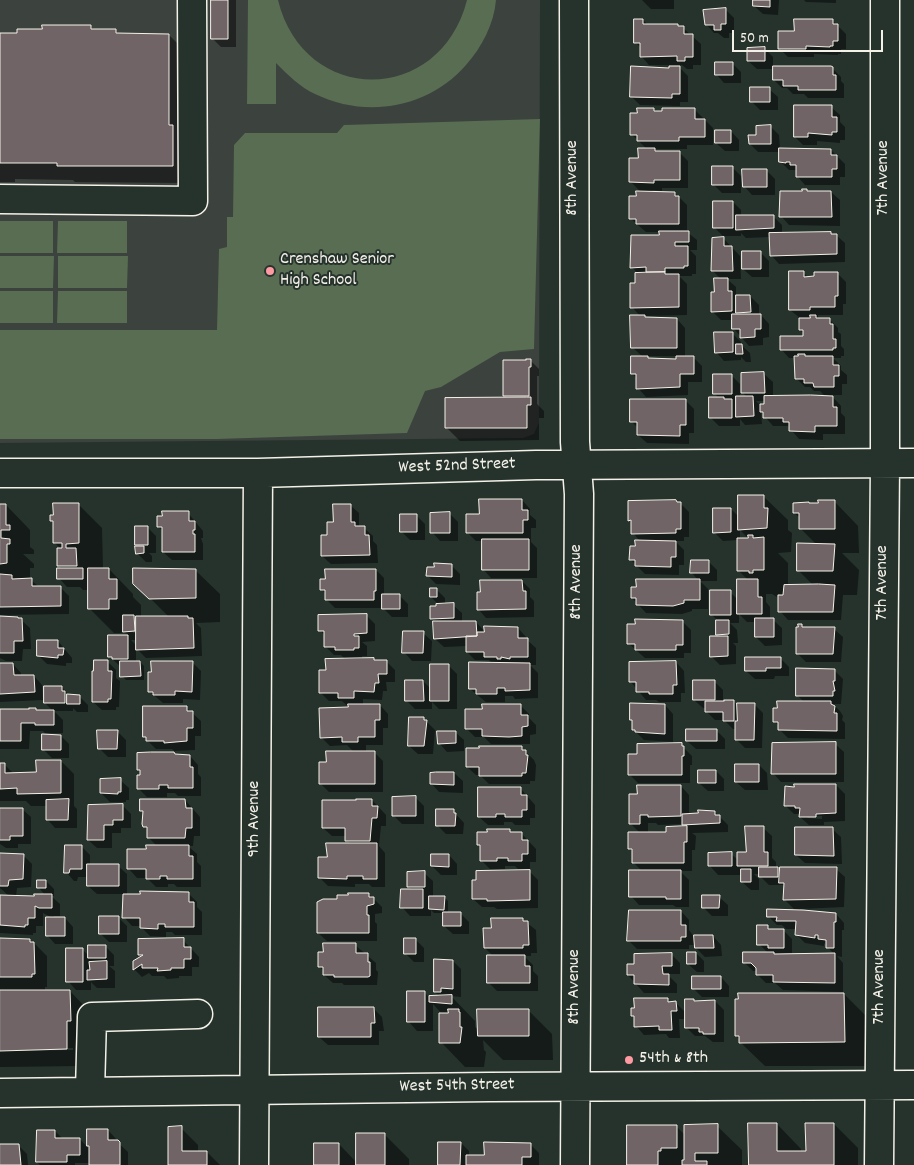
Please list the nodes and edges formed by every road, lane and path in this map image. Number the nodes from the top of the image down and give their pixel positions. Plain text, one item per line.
1 (192, 0) edge
2 (574, 0) edge
3 (885, 0) edge
4 (0, 198) edge
5 (577, 464) junction
6 (885, 464) junction
7 (914, 464) edge
8 (258, 473) junction
9 (0, 474) edge
10 (198, 1014) dead end
11 (880, 1085) junction
12 (914, 1085) edge
13 (576, 1086) junction
14 (254, 1089) junction
15 (90, 1091) junction
16 (0, 1093) edge
17 (254, 1165) edge
18 (575, 1165) edge
19 (879, 1165) edge

1 - 4 street
2 - 5 street, 8th Avenue
3 - 6 street, 7th Avenue
5 - 6 street, West 52nd Street
5 - 8 street, West 52nd Street
5 - 13 street, 8th Avenue
6 - 7 street, West 52nd Street
6 - 11 street, 7th Avenue
8 - 9 street, West 52nd Street
8 - 14 street, 9th Avenue
10 - 15 street
11 - 12 street, West 54th Street
11 - 13 street, West 54th Street
11 - 19 street, 7th Avenue
13 - 14 street, West 54th Street
13 - 18 street, 8th Avenue
14 - 15 street, West 54th Street
14 - 17 street, 9th Avenue
15 - 16 street, West 54th Street

